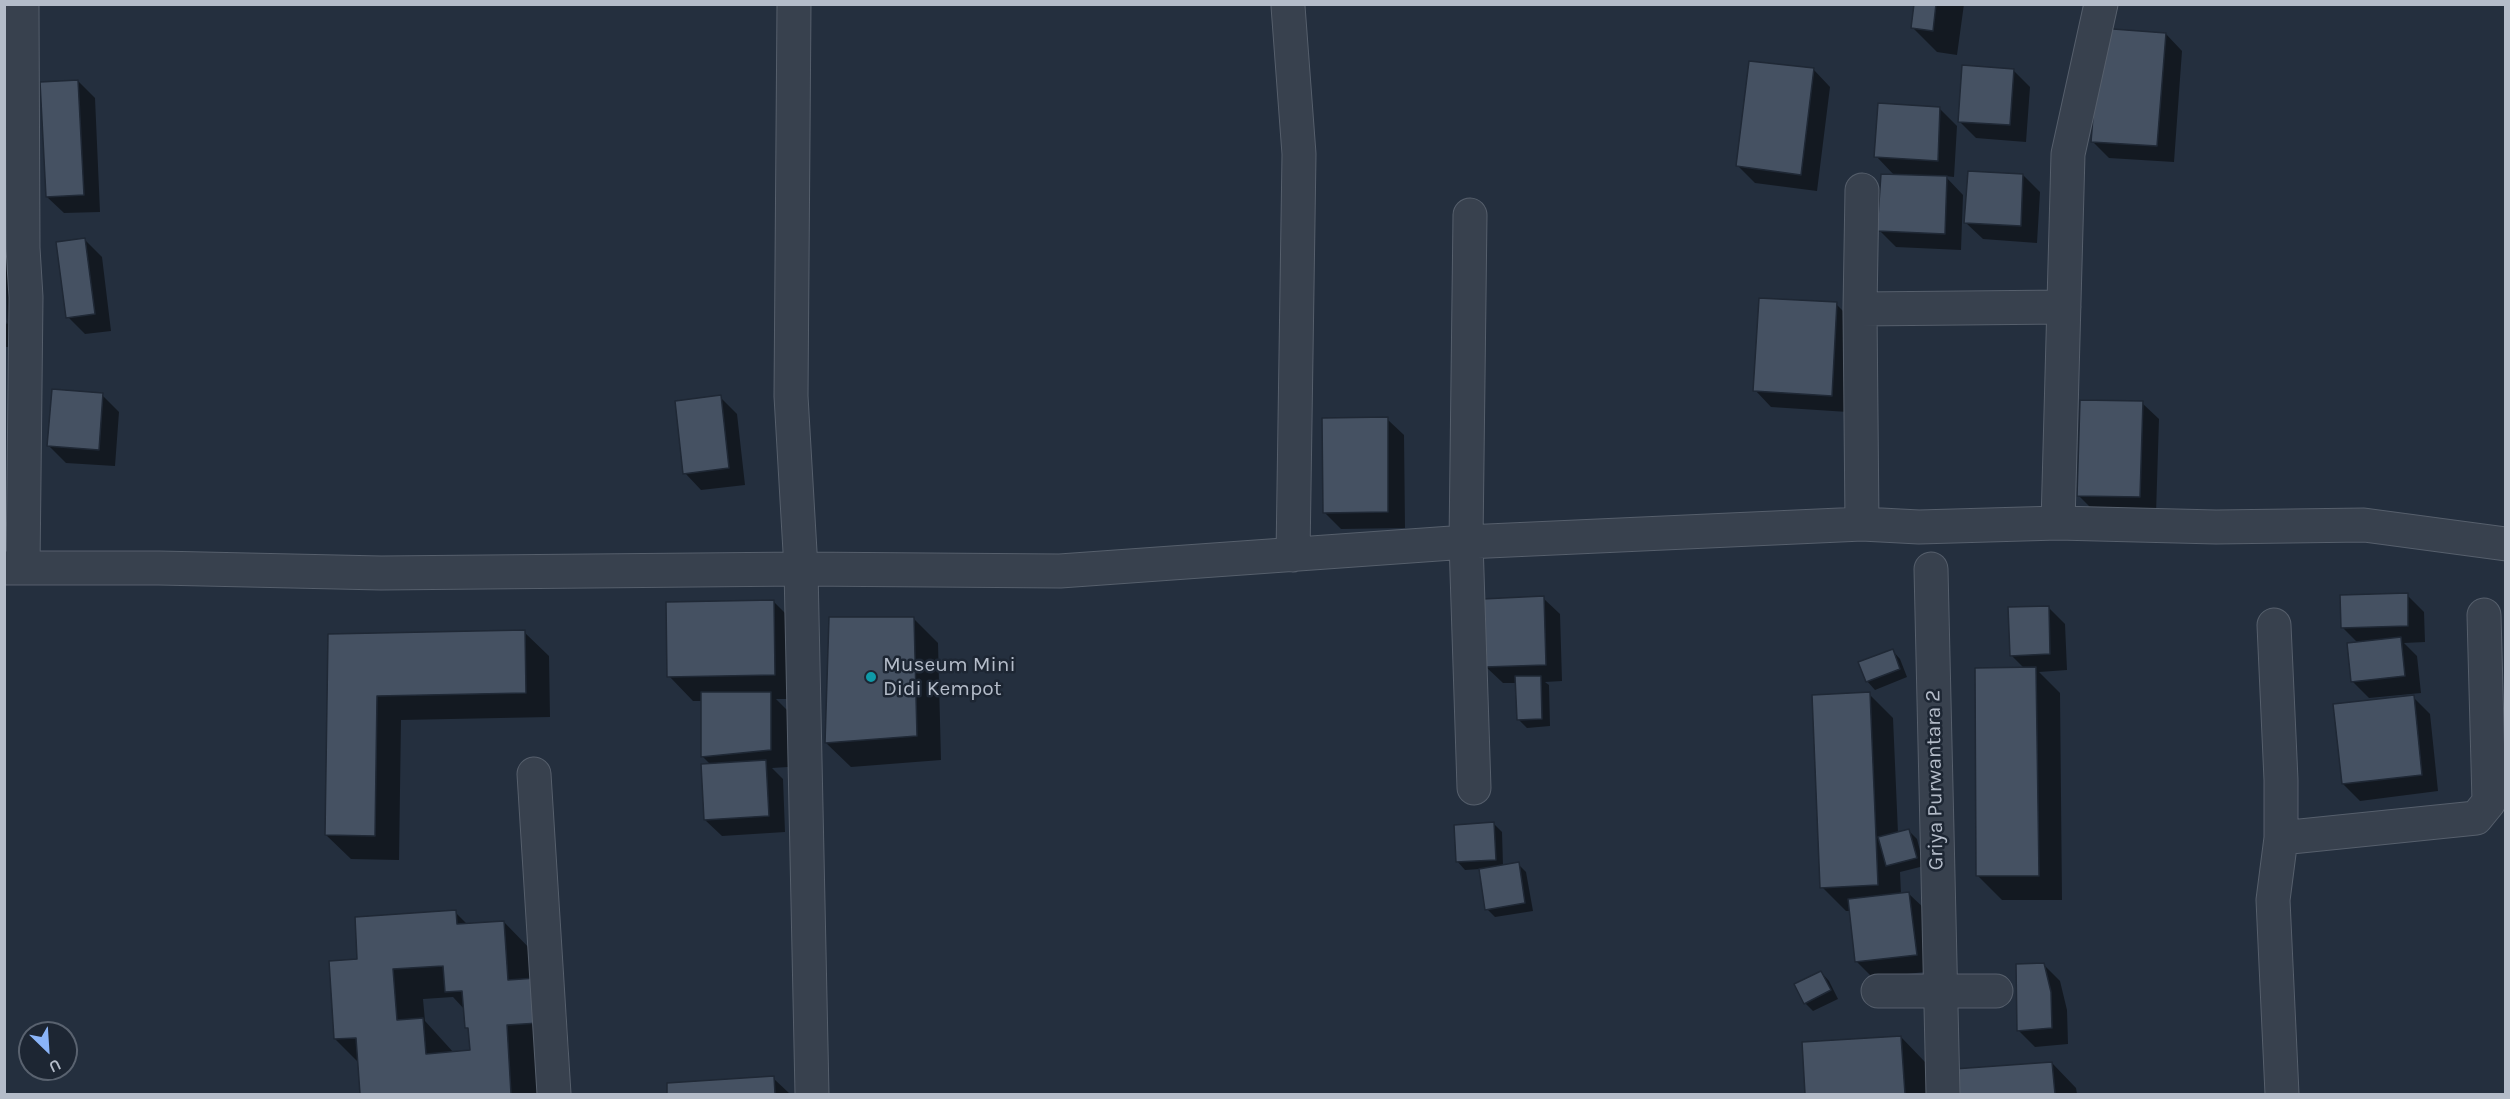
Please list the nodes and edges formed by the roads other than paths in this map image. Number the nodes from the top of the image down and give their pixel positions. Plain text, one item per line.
1 (22, 4) edge
2 (794, 4) edge
3 (1288, 6) dead end
4 (2099, 18) edge
5 (1862, 190) dead end
6 (1470, 215) dead end
7 (2064, 307) junction
8 (1860, 309) junction
9 (2058, 523) junction
10 (1862, 524) junction
11 (1466, 542) junction
12 (2505, 544) edge
13 (1293, 555) junction
14 (14, 568) edge
15 (801, 569) junction
16 (1931, 569) dead end
17 (2484, 615) dead end
18 (2274, 626) dead end
19 (534, 774) dead end
20 (1474, 788) dead end
21 (2281, 838) junction
22 (1878, 991) dead end
23 (1940, 991) junction
24 (1996, 991) dead end
25 (554, 1095) edge
26 (812, 1095) edge
27 (1943, 1095) edge
28 (2282, 1095) edge

1 - 14 street
2 - 15 street
3 - 13 street
4 - 7 street
5 - 8 street
6 - 11 street
7 - 8 street
7 - 9 street
8 - 10 street
9 - 10 street
9 - 12 street
10 - 11 street
11 - 13 street
11 - 20 street
13 - 15 street
14 - 15 street
15 - 26 street
16 - 23 street, Griya Purwantara 2
17 - 21 street
18 - 21 street
19 - 25 street
21 - 28 street
22 - 23 street
23 - 24 street
23 - 27 street, Griya Purwantara 2

